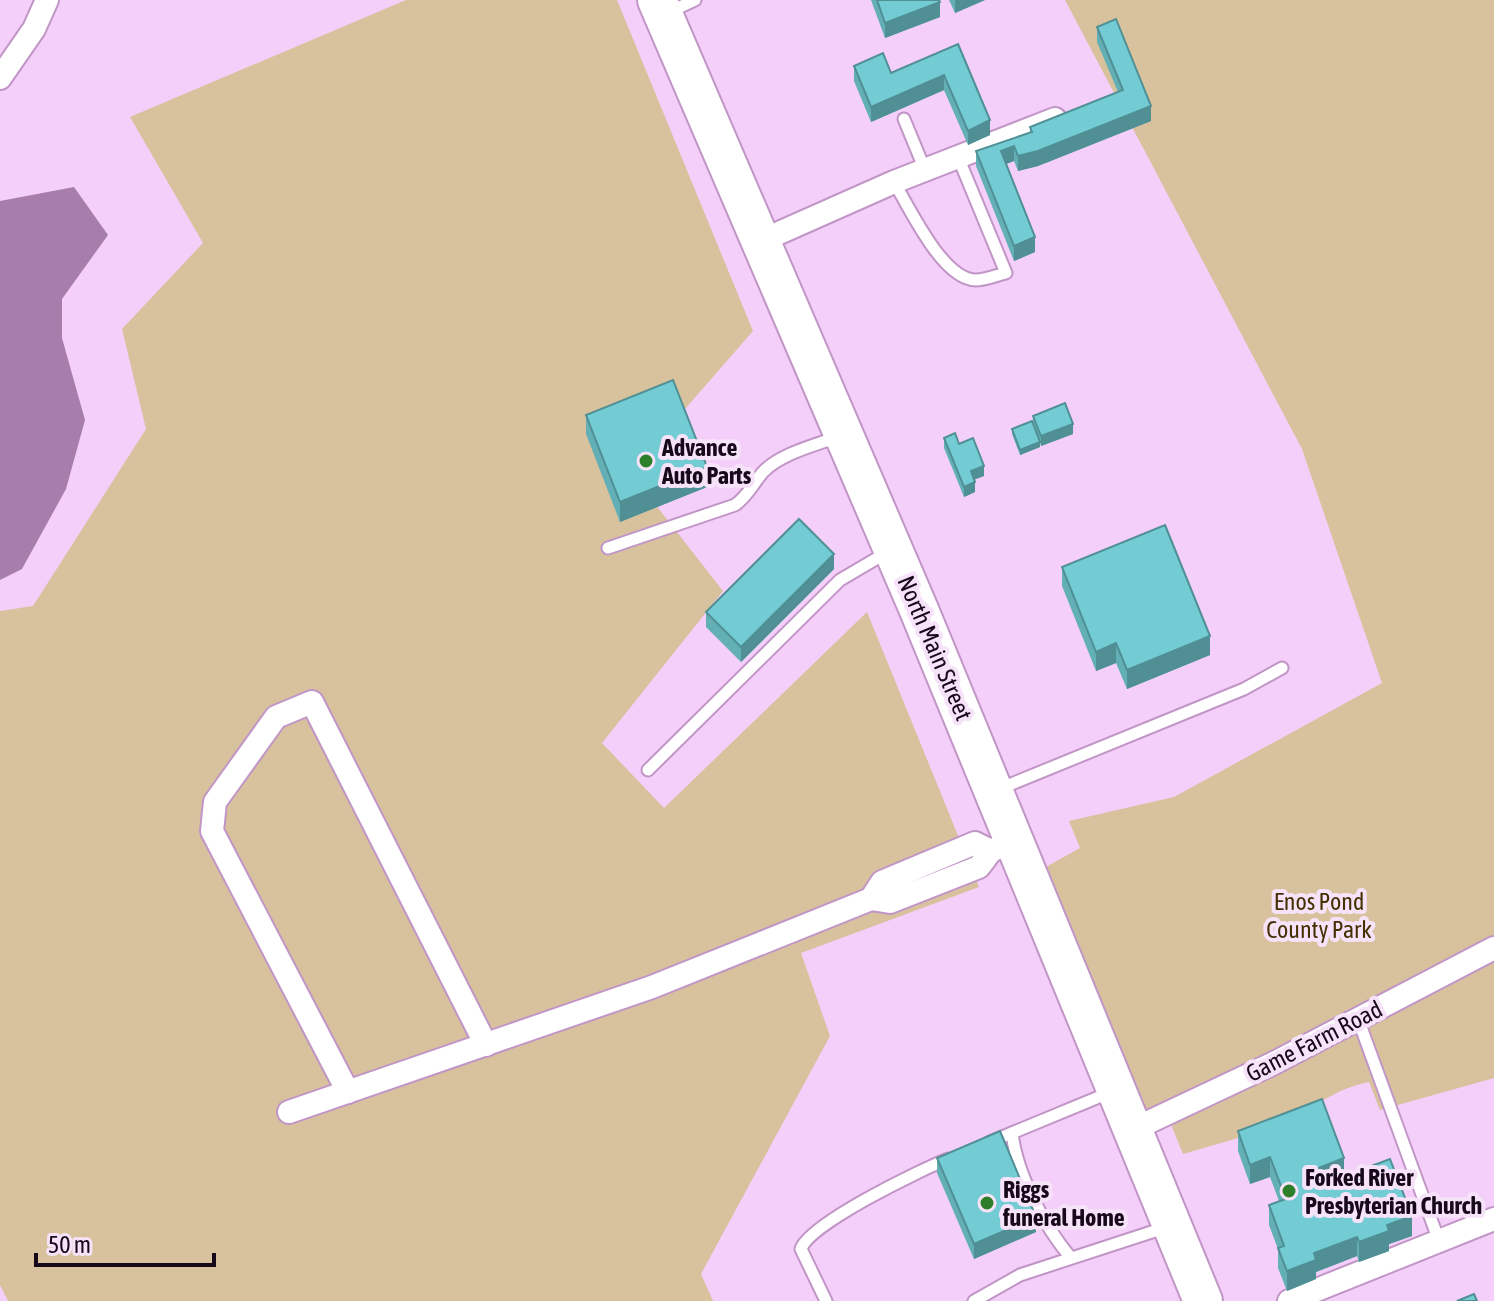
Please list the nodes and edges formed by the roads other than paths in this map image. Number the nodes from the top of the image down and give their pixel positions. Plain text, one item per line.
1 (47, 0) edge
2 (671, 5) edge
3 (0, 78) edge
4 (1082, 108) edge
5 (904, 119) dead end
6 (958, 157) junction
7 (925, 170) junction
8 (894, 182) junction
9 (761, 241) junction
10 (843, 434) junction
11 (608, 548) dead end
12 (893, 549) junction
13 (1282, 668) dead end
14 (648, 770) dead end
15 (994, 791) junction
16 (1002, 846) junction
17 (1494, 948) edge
18 (1358, 1019) junction
19 (486, 1045) junction
20 (1115, 1090) junction
21 (348, 1092) junction
22 (289, 1112) dead end
23 (1132, 1130) junction
24 (1012, 1133) junction
25 (984, 1144) edge
26 (955, 1156) edge
27 (1494, 1219) edge
28 (1171, 1226) junction
29 (1439, 1241) junction
30 (1071, 1258) junction
31 (826, 1301) edge
32 (974, 1301) edge
33 (1203, 1301) edge
34 (1289, 1301) edge

1 - 3 street
2 - 9 highway, North Main Street
4 - 6 street
5 - 7 lane
6 - 7 street
6 - 8 lane
7 - 8 street
8 - 9 street
9 - 10 highway, North Main Street
10 - 11 lane
10 - 12 highway, North Main Street
12 - 14 lane
12 - 15 highway, North Main Street
13 - 15 lane
15 - 16 highway, North Main Street
16 - 19 street
16 - 20 highway, North Main Street
17 - 18 street, Game Farm Road
18 - 23 street, Game Farm Road
18 - 29 lane
19 - 21 street
19 - 21 street
20 - 23 highway, North Main Street
20 - 24 lane
21 - 22 street
23 - 28 highway, North Main Street
24 - 25 lane
24 - 30 lane
26 - 31 lane
27 - 29 street
28 - 30 lane
28 - 33 highway, North Main Street
29 - 34 street
30 - 32 lane

